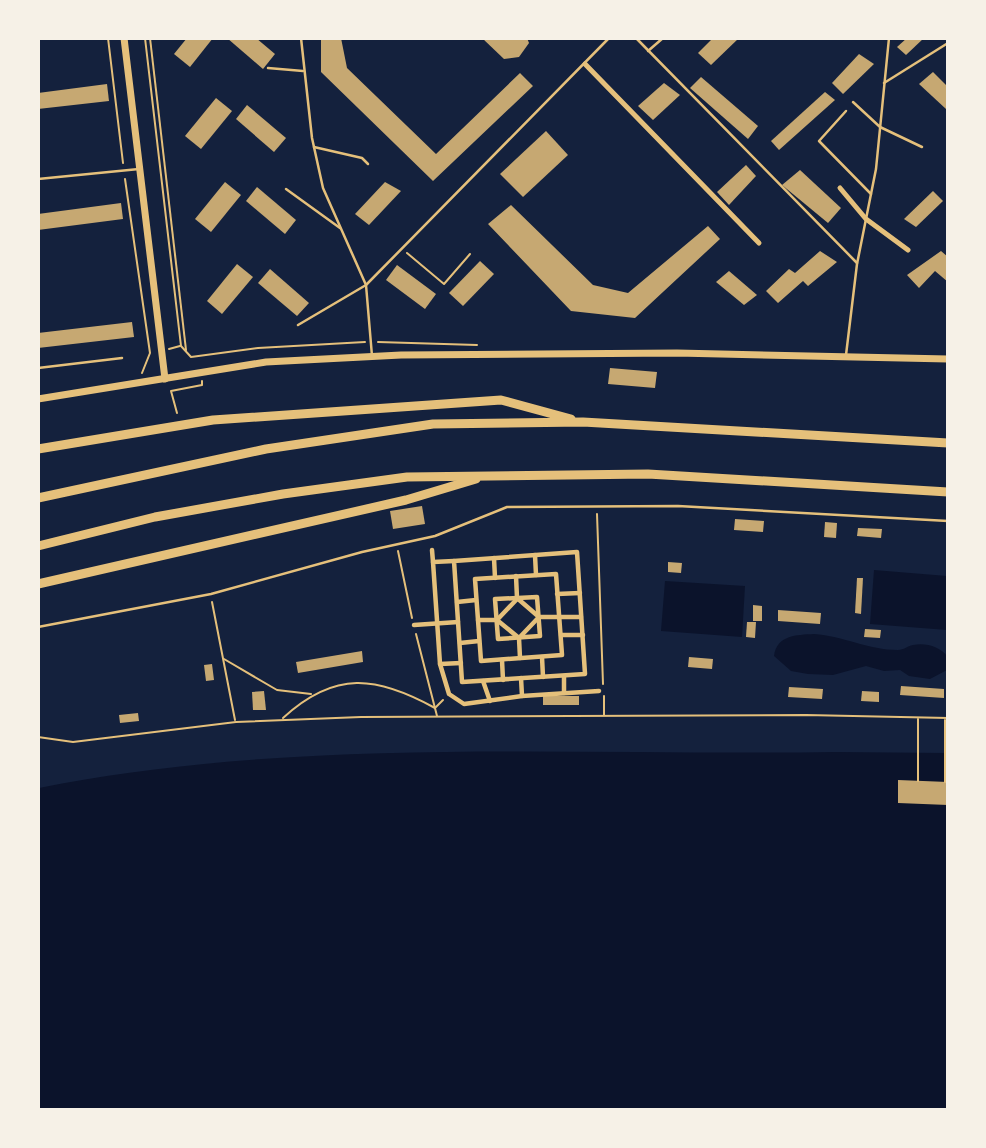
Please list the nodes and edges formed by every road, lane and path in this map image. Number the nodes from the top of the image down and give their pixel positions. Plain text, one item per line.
1 (108, 38) edge
2 (124, 38) edge
3 (145, 38) edge
4 (150, 38) edge
5 (301, 38) edge
6 (609, 38) edge
7 (636, 38) edge
8 (663, 38) edge
9 (889, 38) edge
10 (947, 43) edge
11 (648, 51) junction
12 (585, 64) junction
13 (268, 68) dead end
14 (303, 71) junction
15 (884, 83) junction
16 (853, 102) dead end
17 (846, 111) dead end
18 (880, 127) junction
19 (314, 147) junction
20 (922, 147) dead end
21 (368, 164) dead end
22 (139, 169) junction
23 (124, 170) junction
24 (38, 179) edge
25 (840, 188) dead end
26 (286, 189) dead end
27 (871, 194) junction
28 (866, 219) junction
29 (342, 229) junction
30 (759, 243) dead end
31 (401, 247) junction
32 (908, 250) dead end
33 (470, 254) dead end
34 (857, 264) junction
35 (366, 285) junction
36 (298, 325) dead end
37 (186, 351) junction
38 (846, 355) junction
39 (201, 356) dead end
40 (372, 356) junction
41 (122, 358) dead end
42 (947, 359) edge
43 (38, 368) edge
44 (142, 374) dead end
45 (165, 379) junction
46 (202, 385) dead end
47 (38, 399) edge
48 (177, 413) dead end
49 (583, 422) junction
50 (947, 443) edge
51 (38, 449) edge
52 (489, 474) junction
53 (947, 492) edge
54 (38, 498) edge
55 (597, 507) junction
56 (947, 521) edge
57 (38, 546) edge
58 (432, 550) dead end
59 (534, 555) junction
60 (494, 558) junction
61 (454, 561) junction
62 (433, 562) junction
63 (536, 575) junction
64 (516, 576) junction
65 (495, 578) junction
66 (38, 584) edge
67 (580, 593) junction
68 (211, 594) junction
69 (557, 594) junction
70 (517, 598) junction
71 (477, 600) junction
72 (457, 602) junction
73 (539, 617) junction
74 (581, 617) junction
75 (559, 618) junction
76 (478, 620) junction
77 (497, 620) junction
78 (437, 622) junction
79 (458, 622) junction
80 (414, 625) dead end
81 (38, 627) edge
82 (561, 635) junction
83 (583, 635) junction
84 (519, 638) junction
85 (480, 641) junction
86 (460, 642) junction
87 (542, 657) junction
88 (520, 658) junction
89 (223, 659) junction
90 (502, 660) junction
91 (461, 663) junction
92 (440, 664) junction
93 (564, 676) junction
94 (543, 677) junction
95 (521, 678) junction
96 (502, 680) junction
97 (482, 681) junction
98 (599, 691) dead end
99 (564, 693) junction
100 (312, 694) junction
101 (449, 694) junction
102 (522, 696) junction
103 (490, 701) junction
104 (604, 716) junction
105 (918, 717) junction
106 (946, 718) edge
107 (282, 719) junction
108 (236, 722) junction
109 (38, 737) edge
110 (918, 781) dead end
111 (945, 782) dead end

1 - 23 path
2 - 22 street
3 - 37 path
4 - 37 path
5 - 14 lane
6 - 12 lane
7 - 11 lane
8 - 11 lane
9 - 15 lane
10 - 15 lane
11 - 34 lane
12 - 30 street
12 - 31 lane
13 - 14 lane
14 - 19 lane
15 - 18 lane
16 - 18 lane
17 - 27 lane
18 - 20 lane
18 - 27 lane
19 - 21 lane
19 - 29 lane
22 - 23 lane
22 - 45 street
23 - 24 lane
23 - 44 path
25 - 28 street
26 - 29 lane
27 - 28 lane
28 - 32 street
28 - 34 lane
29 - 35 lane
31 - 33 path
31 - 35 lane
34 - 38 lane
35 - 36 lane
35 - 40 lane
37 - 39 path
38 - 40 street
38 - 42 street
40 - 45 street
41 - 43 lane
45 - 47 street
46 - 48 path
49 - 50 highway
49 - 51 highway
49 - 54 highway
52 - 53 highway
52 - 57 highway
52 - 66 highway
55 - 56 lane
55 - 68 lane
55 - 104 path
58 - 62 street
59 - 60 street
59 - 63 street
59 - 67 street
60 - 61 street
60 - 65 street
61 - 62 street
61 - 72 street
62 - 78 street
63 - 64 street
63 - 69 street
64 - 65 street
64 - 70 street
65 - 71 street
67 - 69 street
67 - 74 street
68 - 81 lane
68 - 89 path
69 - 75 street
70 - 73 street
70 - 73 street
70 - 77 street
70 - 77 street
71 - 72 street
71 - 76 street
72 - 79 street
73 - 75 street
73 - 84 street
73 - 84 street
74 - 75 street
74 - 83 street
75 - 82 street
76 - 77 street
76 - 85 street
77 - 84 street
77 - 84 street
78 - 79 street
78 - 80 street
78 - 92 street
79 - 86 street
82 - 83 street
82 - 87 street
83 - 93 street
84 - 88 street
85 - 86 street
85 - 90 street
86 - 91 street
87 - 88 street
87 - 94 street
88 - 90 street
89 - 100 path
89 - 108 path
90 - 96 street
91 - 92 street
91 - 97 street
92 - 101 street
93 - 94 street
93 - 99 street
94 - 95 street
95 - 96 street
95 - 102 street
96 - 97 street
97 - 103 street
98 - 99 street
99 - 102 street
100 - 101 path
100 - 107 path
101 - 103 street
102 - 103 street
104 - 105 path
104 - 107 path
105 - 106 path
105 - 110 path
106 - 111 path
107 - 108 path
108 - 109 path

